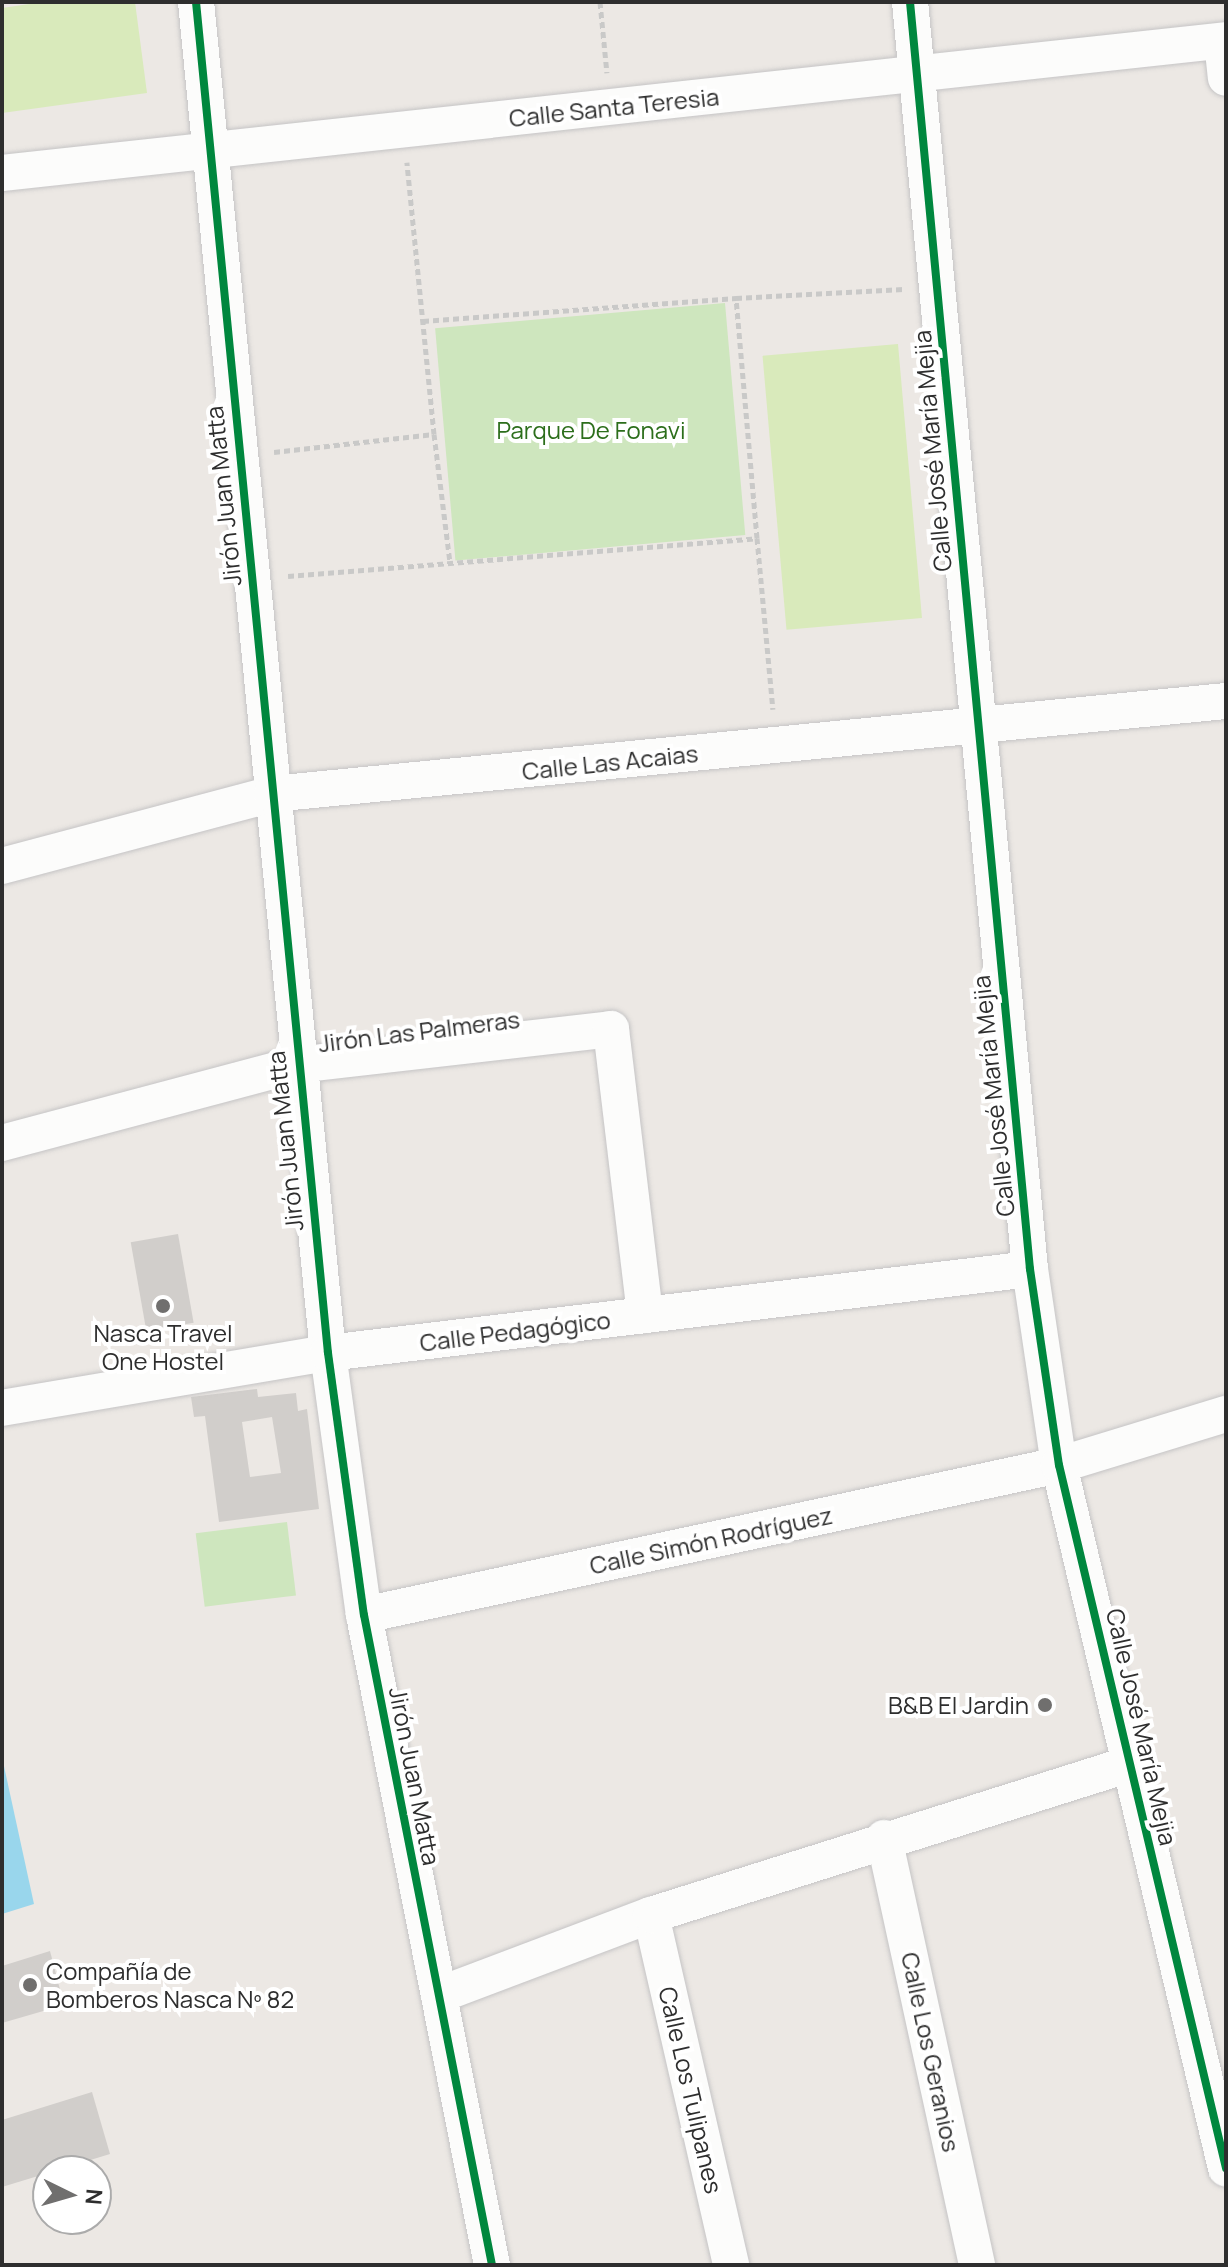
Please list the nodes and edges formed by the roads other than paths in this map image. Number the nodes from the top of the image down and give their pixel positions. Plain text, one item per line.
1 (196, 2) edge
2 (910, 2) edge
3 (1224, 41) edge
4 (917, 76) junction
5 (1226, 78) edge
6 (210, 149) junction
7 (2, 173) edge
8 (1226, 701) edge
9 (978, 726) junction
10 (272, 794) junction
11 (2, 866) edge
12 (296, 1065) junction
13 (2, 1143) edge
14 (1030, 1269) junction
15 (645, 1315) junction
16 (328, 1353) junction
17 (2, 1408) edge
18 (1226, 1414) edge
19 (1059, 1465) junction
20 (364, 1615) junction
21 (1130, 1764) junction
22 (884, 1838) junction
23 (651, 1915) junction
24 (439, 1995) junction
25 (1226, 2168) edge
26 (492, 2265) edge
27 (731, 2265) edge
28 (977, 2265) edge

1 - 6 street, Jirón Juan Matta
2 - 4 street, Calle José María Mejia
3 - 4 street, Calle Santa Teresia
3 - 5 street
4 - 6 street, Calle Santa Teresia
4 - 9 street, Calle José María Mejia
6 - 7 street, Calle Santa Teresia
6 - 10 street, Jirón Juan Matta
8 - 9 street, Calle Las Acaias
9 - 10 street, Calle Las Acaias
9 - 14 street, Calle José María Mejia
10 - 11 street, Calle Las Acaias
10 - 12 street, Jirón Juan Matta
12 - 13 street, Jirón Las Palmeras
12 - 15 street, Jirón Las Palmeras
12 - 16 street, Jirón Juan Matta
14 - 15 street, Calle Pedagógico
14 - 19 street, Calle José María Mejia
15 - 16 street, Calle Pedagógico
16 - 17 street, Calle Pedagógico
16 - 20 street, Jirón Juan Matta
18 - 19 street, Calle Simón Rodríguez
19 - 20 street, Calle Simón Rodríguez
19 - 21 street, Calle José María Mejia
20 - 24 street, Jirón Juan Matta
21 - 22 street
21 - 25 street, Calle José María Mejia
22 - 23 street
22 - 28 street, Calle Los Geranios
23 - 24 street
23 - 27 street, Calle Los Tulipanes
24 - 26 street, Jirón Juan Matta

